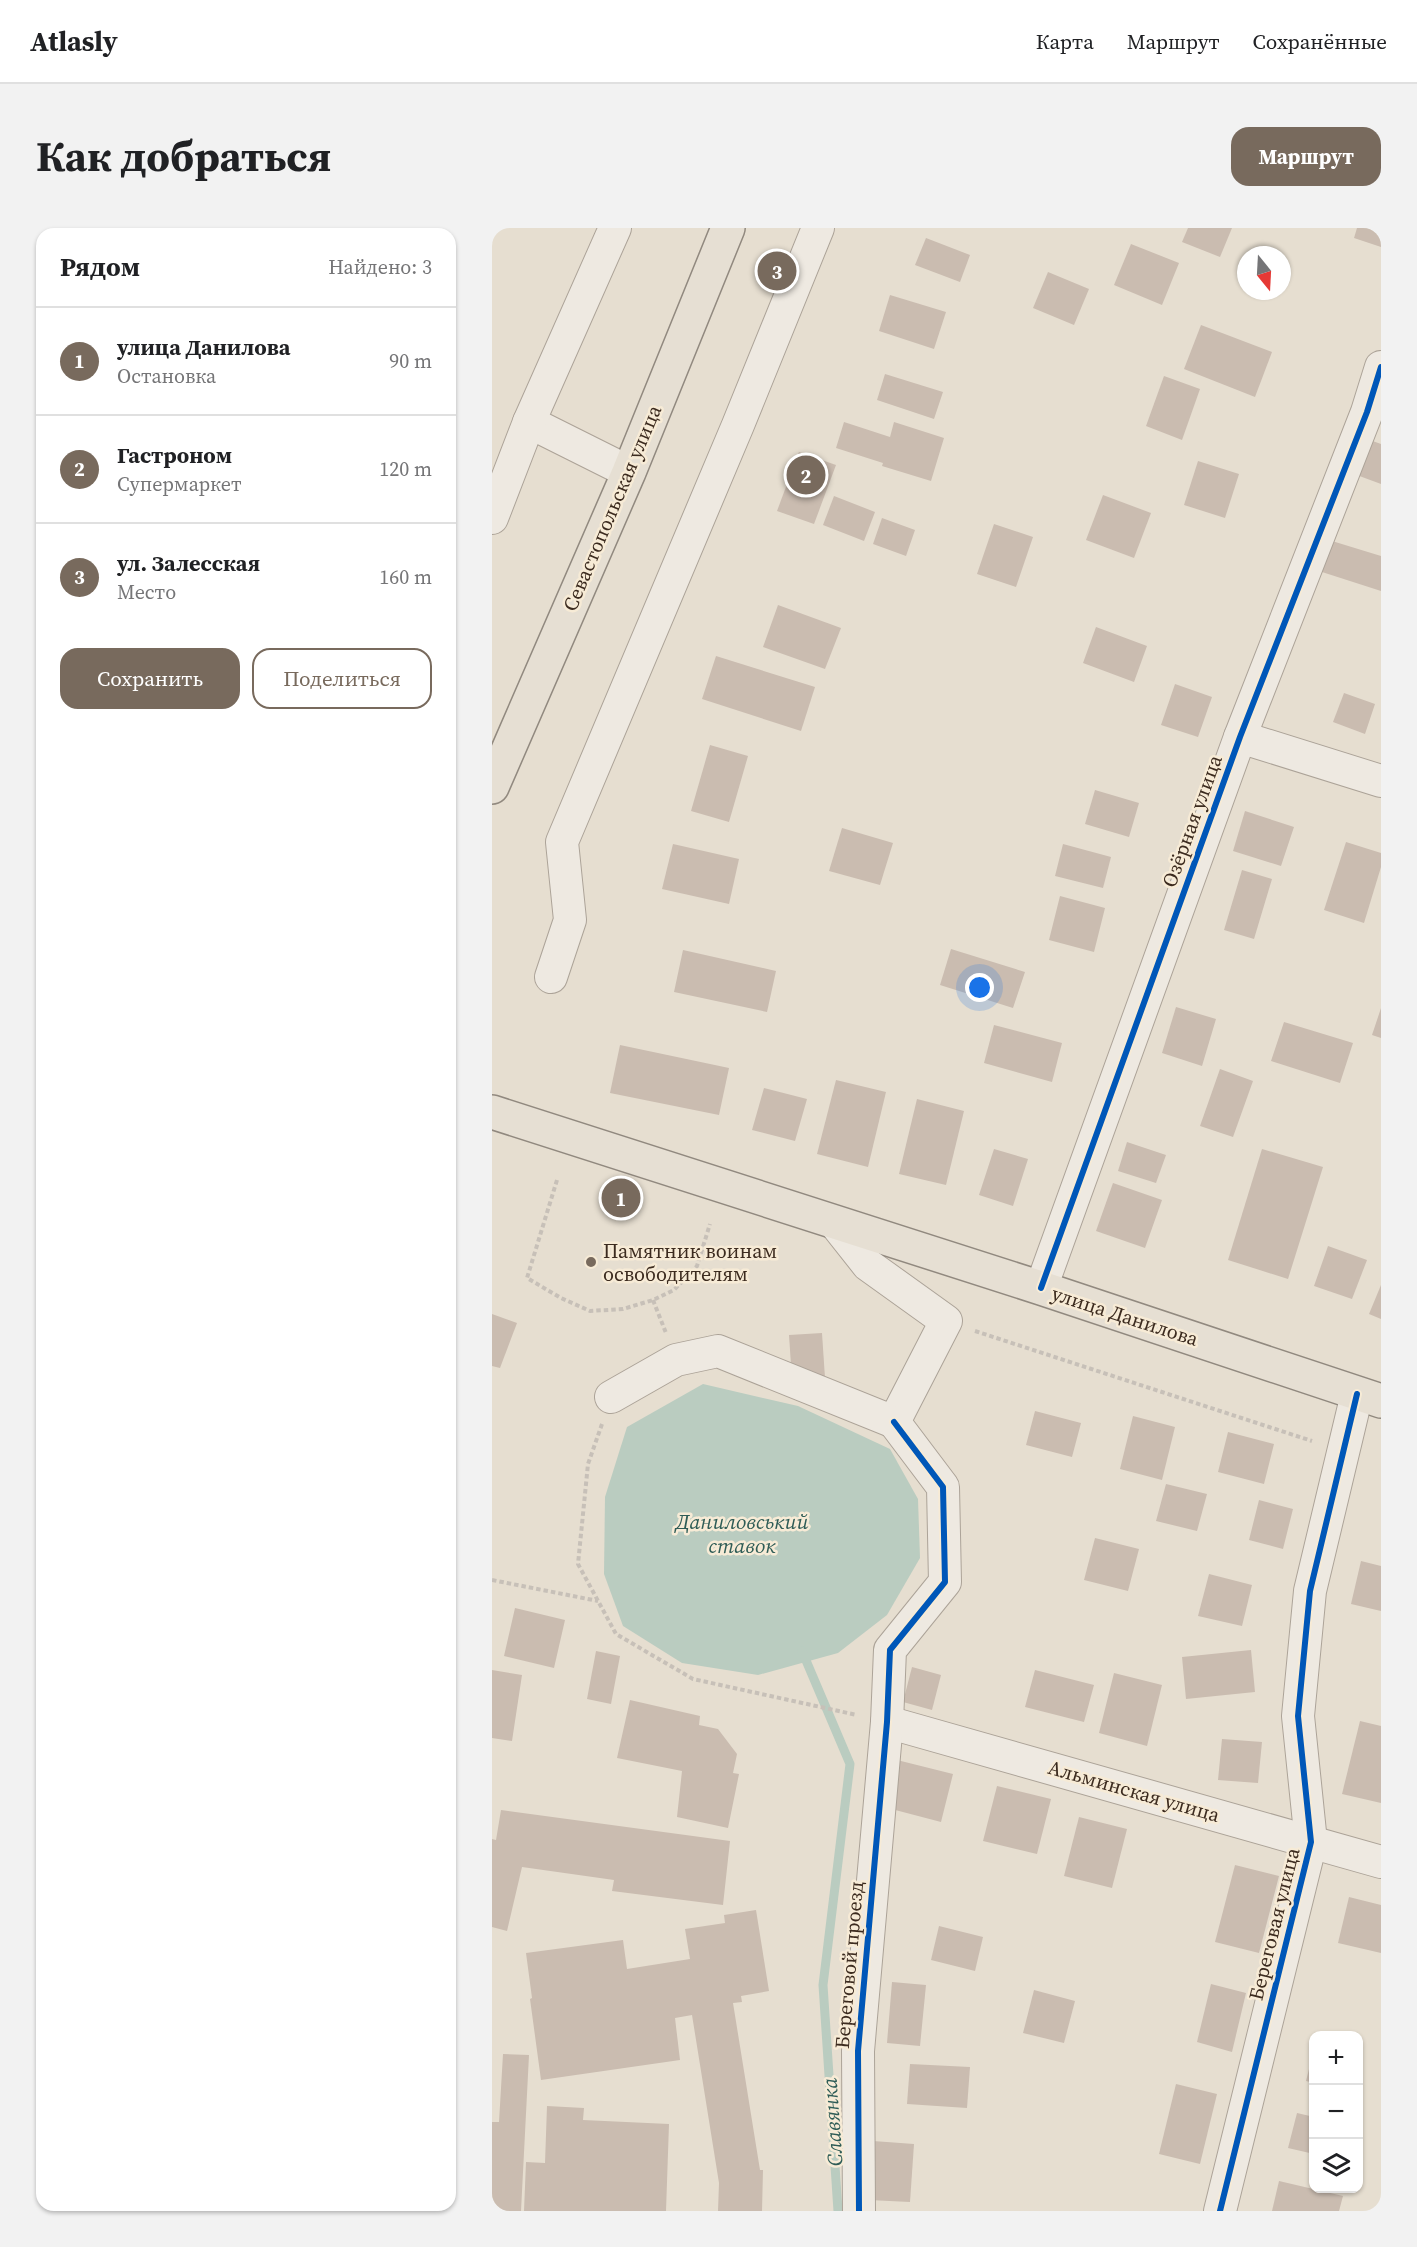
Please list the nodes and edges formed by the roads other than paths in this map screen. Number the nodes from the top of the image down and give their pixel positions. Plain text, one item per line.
1 (615, 228) edge
2 (728, 228) edge
3 (818, 228) edge
4 (1381, 367) edge
5 (1374, 415) edge
6 (529, 422) junction
7 (629, 472) junction
8 (492, 518) edge
9 (1240, 736) junction
10 (1381, 781) edge
11 (492, 787) edge
12 (551, 977) dead end
13 (492, 1112) edge
14 (834, 1222) junction
15 (1041, 1288) junction
16 (611, 1397) road end
17 (1369, 1397) edge
18 (894, 1422) junction
19 (886, 1722) junction
20 (1311, 1842) junction
21 (1381, 1862) edge
22 (859, 2211) edge
23 (1220, 2211) edge

1 - 6 street
2 - 7 main road, Севастопольская улица
3 - 12 street
4 - 5 street, Озёрная улица
5 - 9 street, Озёрная улица
6 - 7 street
6 - 8 street
7 - 11 main road, Севастопольская улица
9 - 10 street
9 - 15 street, Озёрная улица
13 - 14 main road, улица Данилова
14 - 15 main road, улица Данилова
14 - 18 street
15 - 17 main road, улица Данилова
16 - 18 street
17 - 20 street, Береговая улица
18 - 19 street, Береговой проезд
19 - 20 street, Альминская улица
19 - 22 street, Береговой проезд
20 - 21 street, Альминская улица
20 - 23 street, Береговая улица

